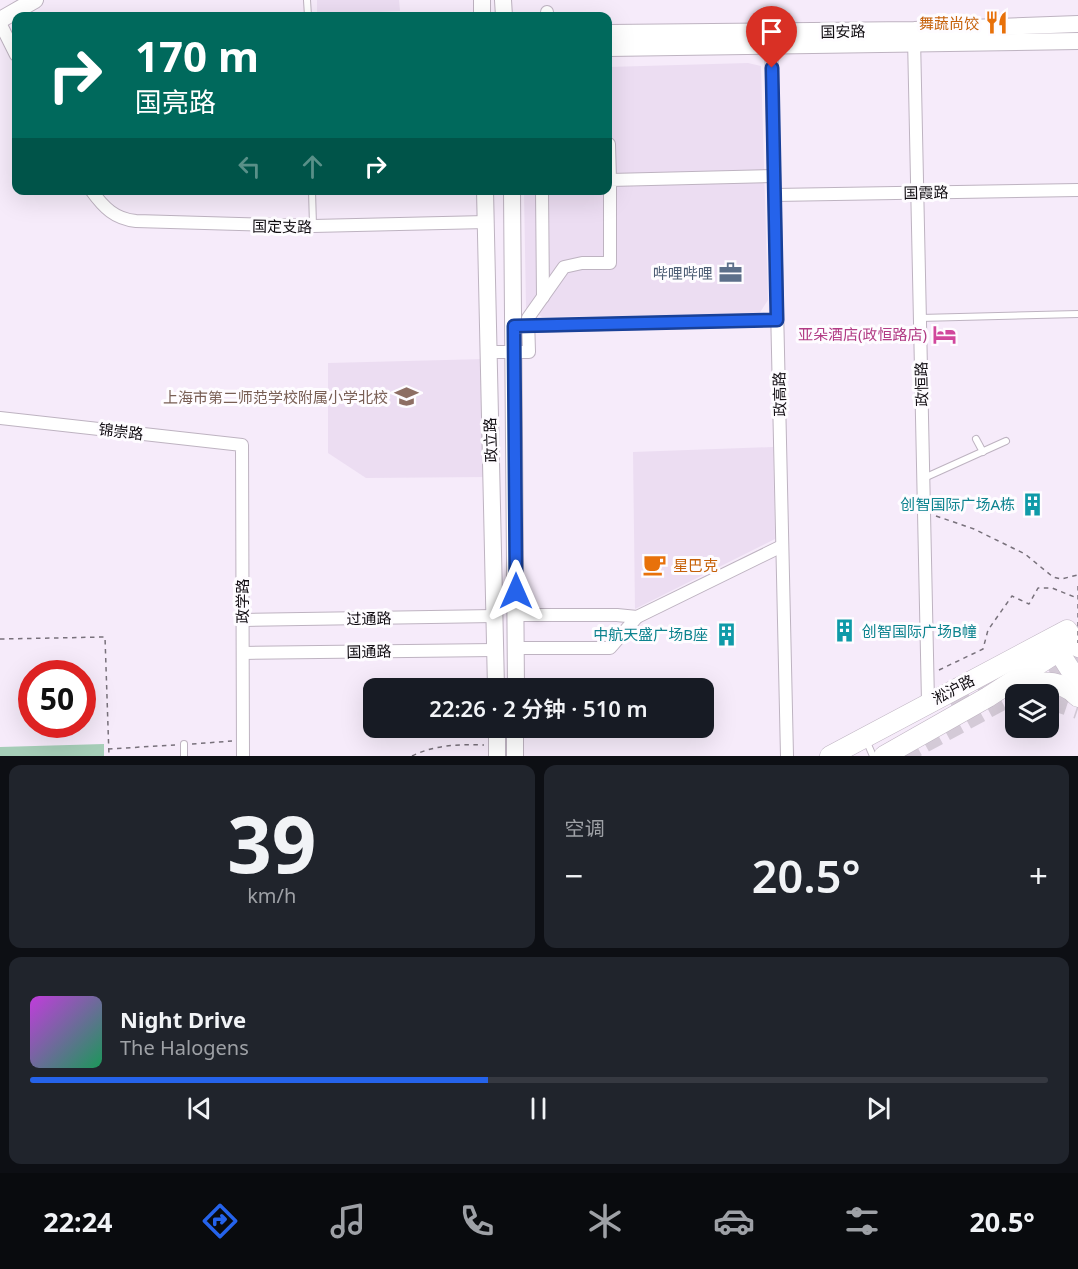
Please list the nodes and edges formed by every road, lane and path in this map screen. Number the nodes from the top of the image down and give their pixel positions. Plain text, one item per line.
1 (16, 0) edge
2 (35, 0) edge
3 (0, 9) edge
4 (15, 12) edge
5 (0, 21) edge
6 (1078, 24) edge
7 (612, 33) edge
8 (914, 37) junction
9 (771, 39) junction
10 (1078, 41) edge
11 (12, 46) edge
12 (612, 48) edge
13 (774, 176) junction
14 (612, 180) edge
15 (1078, 190) edge
16 (918, 193) junction
17 (95, 195) edge
18 (312, 195) edge
19 (485, 195) edge
20 (512, 195) edge
21 (542, 195) edge
22 (610, 195) edge
23 (774, 195) junction
24 (486, 222) junction
25 (313, 226) junction
26 (543, 297) junction
27 (1078, 314) edge
28 (920, 318) junction
29 (777, 320) junction
30 (522, 326) junction
31 (488, 352) junction
32 (515, 352) junction
33 (0, 418) edge
34 (976, 439) dead end
35 (1005, 441) dead end
36 (242, 445) joint
37 (983, 452) junction
38 (923, 479) junction
39 (924, 512) junction
40 (782, 546) junction
41 (1078, 575) edge
42 (1078, 586) edge
43 (1077, 598) edge
44 (516, 615) junction
45 (495, 616) junction
46 (637, 618) junction
47 (243, 620) junction
48 (0, 639) edge
49 (1070, 639) edge
50 (516, 648) junction
51 (495, 650) junction
52 (243, 653) junction
53 (927, 675) junction
54 (496, 678) edge
55 (516, 678) edge
56 (1078, 682) edge
57 (988, 697) junction
58 (1078, 697) edge
59 (928, 702) junction
60 (865, 737) junction
61 (515, 738) edge
62 (184, 744) dead end
63 (497, 751) edge
64 (109, 756) edge
65 (184, 756) edge
66 (243, 756) edge
67 (412, 756) edge
68 (515, 756) edge
69 (787, 756) edge
70 (830, 756) edge
71 (873, 756) edge
72 (884, 756) edge

1 - 3 main road
2 - 4 main road
5 - 11 street
6 - 8 main road, 国安路
7 - 9 main road, 国安路
8 - 9 main road, 国安路
8 - 10 main road, 国安路
8 - 16 street, 政恒路
9 - 12 main road, 国安路
9 - 13 street, 政高路
13 - 14 street
13 - 23 street, 政高路
15 - 16 street, 国霞路
16 - 23 street, 国霞路
16 - 28 street, 政恒路
17 - 25 street, 国定支路
18 - 25 lane
19 - 24 main road, 政立路
20 - 30 main road, 政立路
21 - 26 street
22 - 26 street
23 - 29 street, 政高路
24 - 25 street, 国定支路
24 - 31 main road, 政立路
26 - 30 street
27 - 28 lane
28 - 38 street, 政恒路
29 - 30 street
29 - 40 street, 政高路
30 - 32 main road, 政立路
31 - 32 street
31 - 45 main road, 政立路
32 - 44 main road, 政立路
33 - 36 street, 锦崇路
34 - 37 lane
35 - 37 lane
36 - 47 street, 政学路
37 - 38 lane
38 - 39 street, 政恒路
39 - 41 path
39 - 53 street, 政恒路
40 - 46 street
40 - 69 street, 政高路
42 - 43 path, bridge
43 - 49 path, bridge
43 - 53 path
44 - 46 street
44 - 50 main road, 政立路
45 - 47 street, 过通路
45 - 51 main road, 政立路
46 - 50 street
47 - 52 street, 政学路
48 - 64 path
49 - 56 main road
49 - 57 main road, 淞沪路
49 - 59 main road, 淞沪路
50 - 55 main road, 政立路
51 - 52 street, 国通路
51 - 54 main road, 政立路
52 - 66 street, 政学路
53 - 59 street, 政恒路
57 - 58 main road
57 - 72 main road, 淞沪路
59 - 60 main road, 淞沪路
60 - 70 main road, 淞沪路
60 - 71 lane
61 - 68 main road
62 - 65 lane
63 - 67 path

